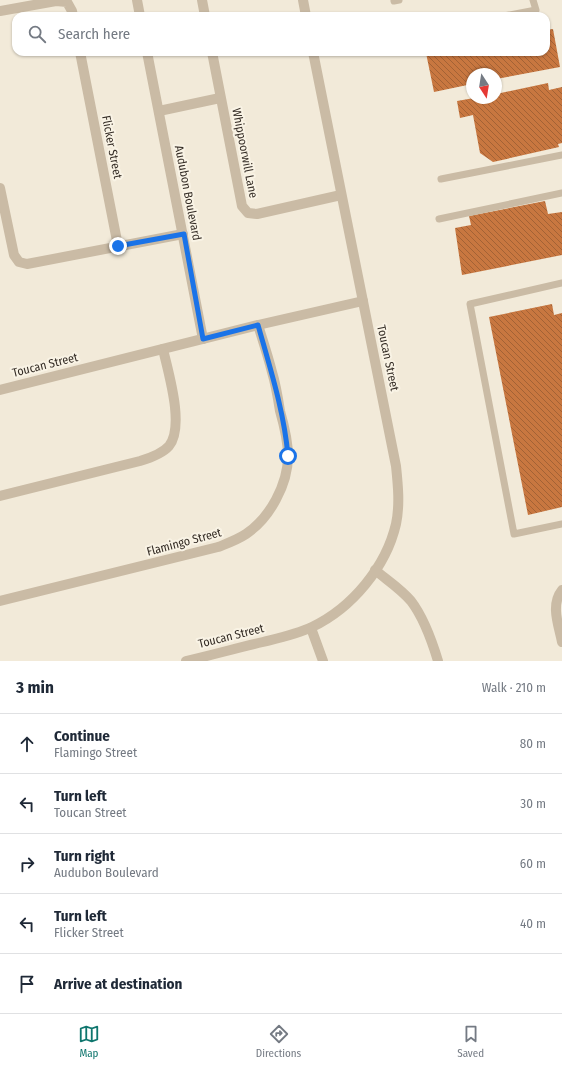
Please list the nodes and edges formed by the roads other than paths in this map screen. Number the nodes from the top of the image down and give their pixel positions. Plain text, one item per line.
1 (137, 0) edge
2 (202, 0) edge
3 (303, 0) edge
4 (533, 0) edge
5 (0, 11) edge
6 (72, 12) edge
7 (139, 12) edge
8 (204, 12) edge
9 (305, 12) edge
10 (525, 12) edge
11 (81, 56) edge
12 (148, 56) edge
13 (213, 56) edge
14 (314, 56) edge
15 (220, 98) junction
16 (159, 111) junction
17 (562, 155) edge
18 (441, 179) dead end
19 (0, 188) edge
20 (562, 193) edge
21 (341, 195) junction
22 (439, 219) dead end
23 (184, 234) junction
24 (118, 246) junction
25 (562, 283) edge
26 (362, 301) junction
27 (258, 325) junction
28 (203, 339) junction
29 (163, 349) junction
30 (0, 390) edge
31 (0, 496) edge
32 (562, 524) edge
33 (375, 570) junction
34 (562, 590) edge
35 (0, 601) edge
36 (311, 628) junction
37 (562, 642) edge
38 (186, 661) edge
39 (323, 661) edge
40 (438, 661) edge

1 - 7 street
2 - 8 street
3 - 9 street
4 - 10 lane
5 - 6 street
11 - 24 street, Flicker Street
12 - 16 street, Audubon Boulevard
13 - 15 street, Whippoorwill Lane
14 - 21 street
15 - 16 street, Whippoorwill Lane
15 - 21 street, Whippoorwill Lane
16 - 23 street, Audubon Boulevard
17 - 18 lane
19 - 24 street
20 - 22 lane
21 - 26 street
23 - 24 street
23 - 28 street, Audubon Boulevard
25 - 32 lane
26 - 27 street, Toucan Street
26 - 33 street, Toucan Street
27 - 28 street, Toucan Street
27 - 35 street, Flamingo Street
28 - 29 street, Toucan Street
29 - 30 street, Toucan Street
29 - 31 street
33 - 36 street, Toucan Street
33 - 40 street
34 - 37 street
36 - 38 street, Toucan Street
36 - 39 street

